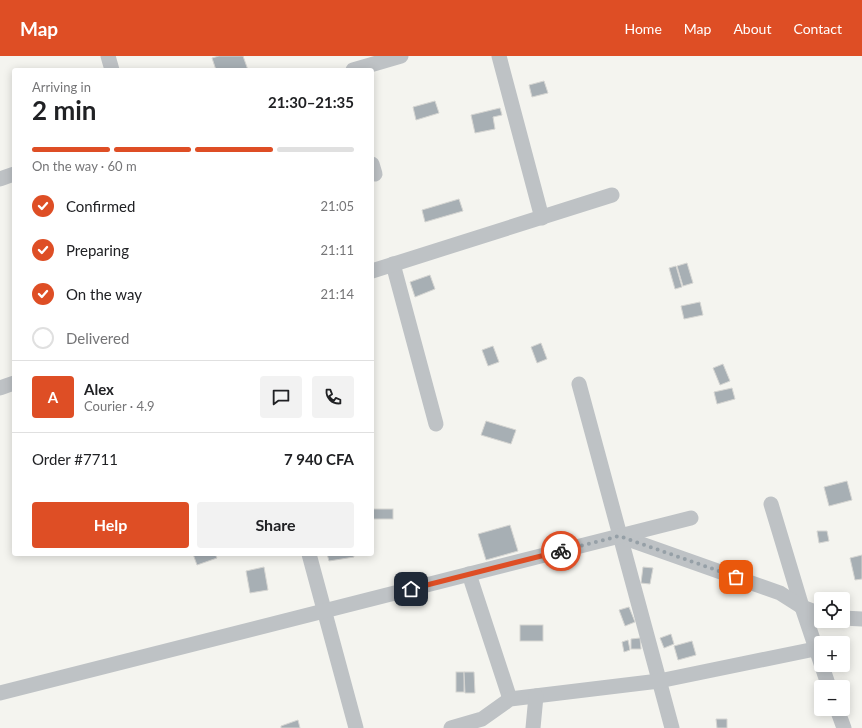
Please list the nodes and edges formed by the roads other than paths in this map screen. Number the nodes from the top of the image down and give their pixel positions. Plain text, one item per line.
1 (108, 56) edge
2 (401, 56) edge
3 (499, 56) edge
4 (111, 68) edge
5 (360, 68) edge
6 (12, 175) edge
7 (0, 179) edge
8 (612, 195) dead end
9 (542, 218) junction
10 (393, 264) junction
11 (374, 270) edge
12 (12, 384) edge
13 (579, 384) dead end
14 (0, 388) edge
15 (436, 424) dead end
16 (771, 504) dead end
17 (691, 518) dead end
18 (619, 536) junction
19 (311, 556) edge
20 (469, 574) junction
21 (802, 608) junction
22 (325, 610) junction
23 (814, 612) edge
24 (850, 618) edge
25 (862, 619) edge
26 (814, 646) edge
27 (814, 649) edge
28 (659, 681) junction
29 (0, 692) edge
30 (536, 696) junction
31 (510, 699) junction
32 (840, 716) edge
33 (356, 728) edge
34 (451, 728) edge
35 (533, 728) edge
36 (672, 728) edge
37 (844, 728) edge

1 - 4 street
2 - 5 street
3 - 9 street
6 - 7 street
8 - 9 street
9 - 10 street
10 - 11 street
10 - 15 street
12 - 14 street
13 - 18 street
16 - 21 street
17 - 18 street
18 - 20 street
18 - 21 street
18 - 28 street
19 - 22 street
20 - 22 street
20 - 31 street
21 - 23 street
21 - 26 street
22 - 29 street
22 - 33 street
24 - 25 street
27 - 28 street
28 - 30 street
28 - 36 street
30 - 31 street
30 - 35 street
31 - 34 street
32 - 37 street

